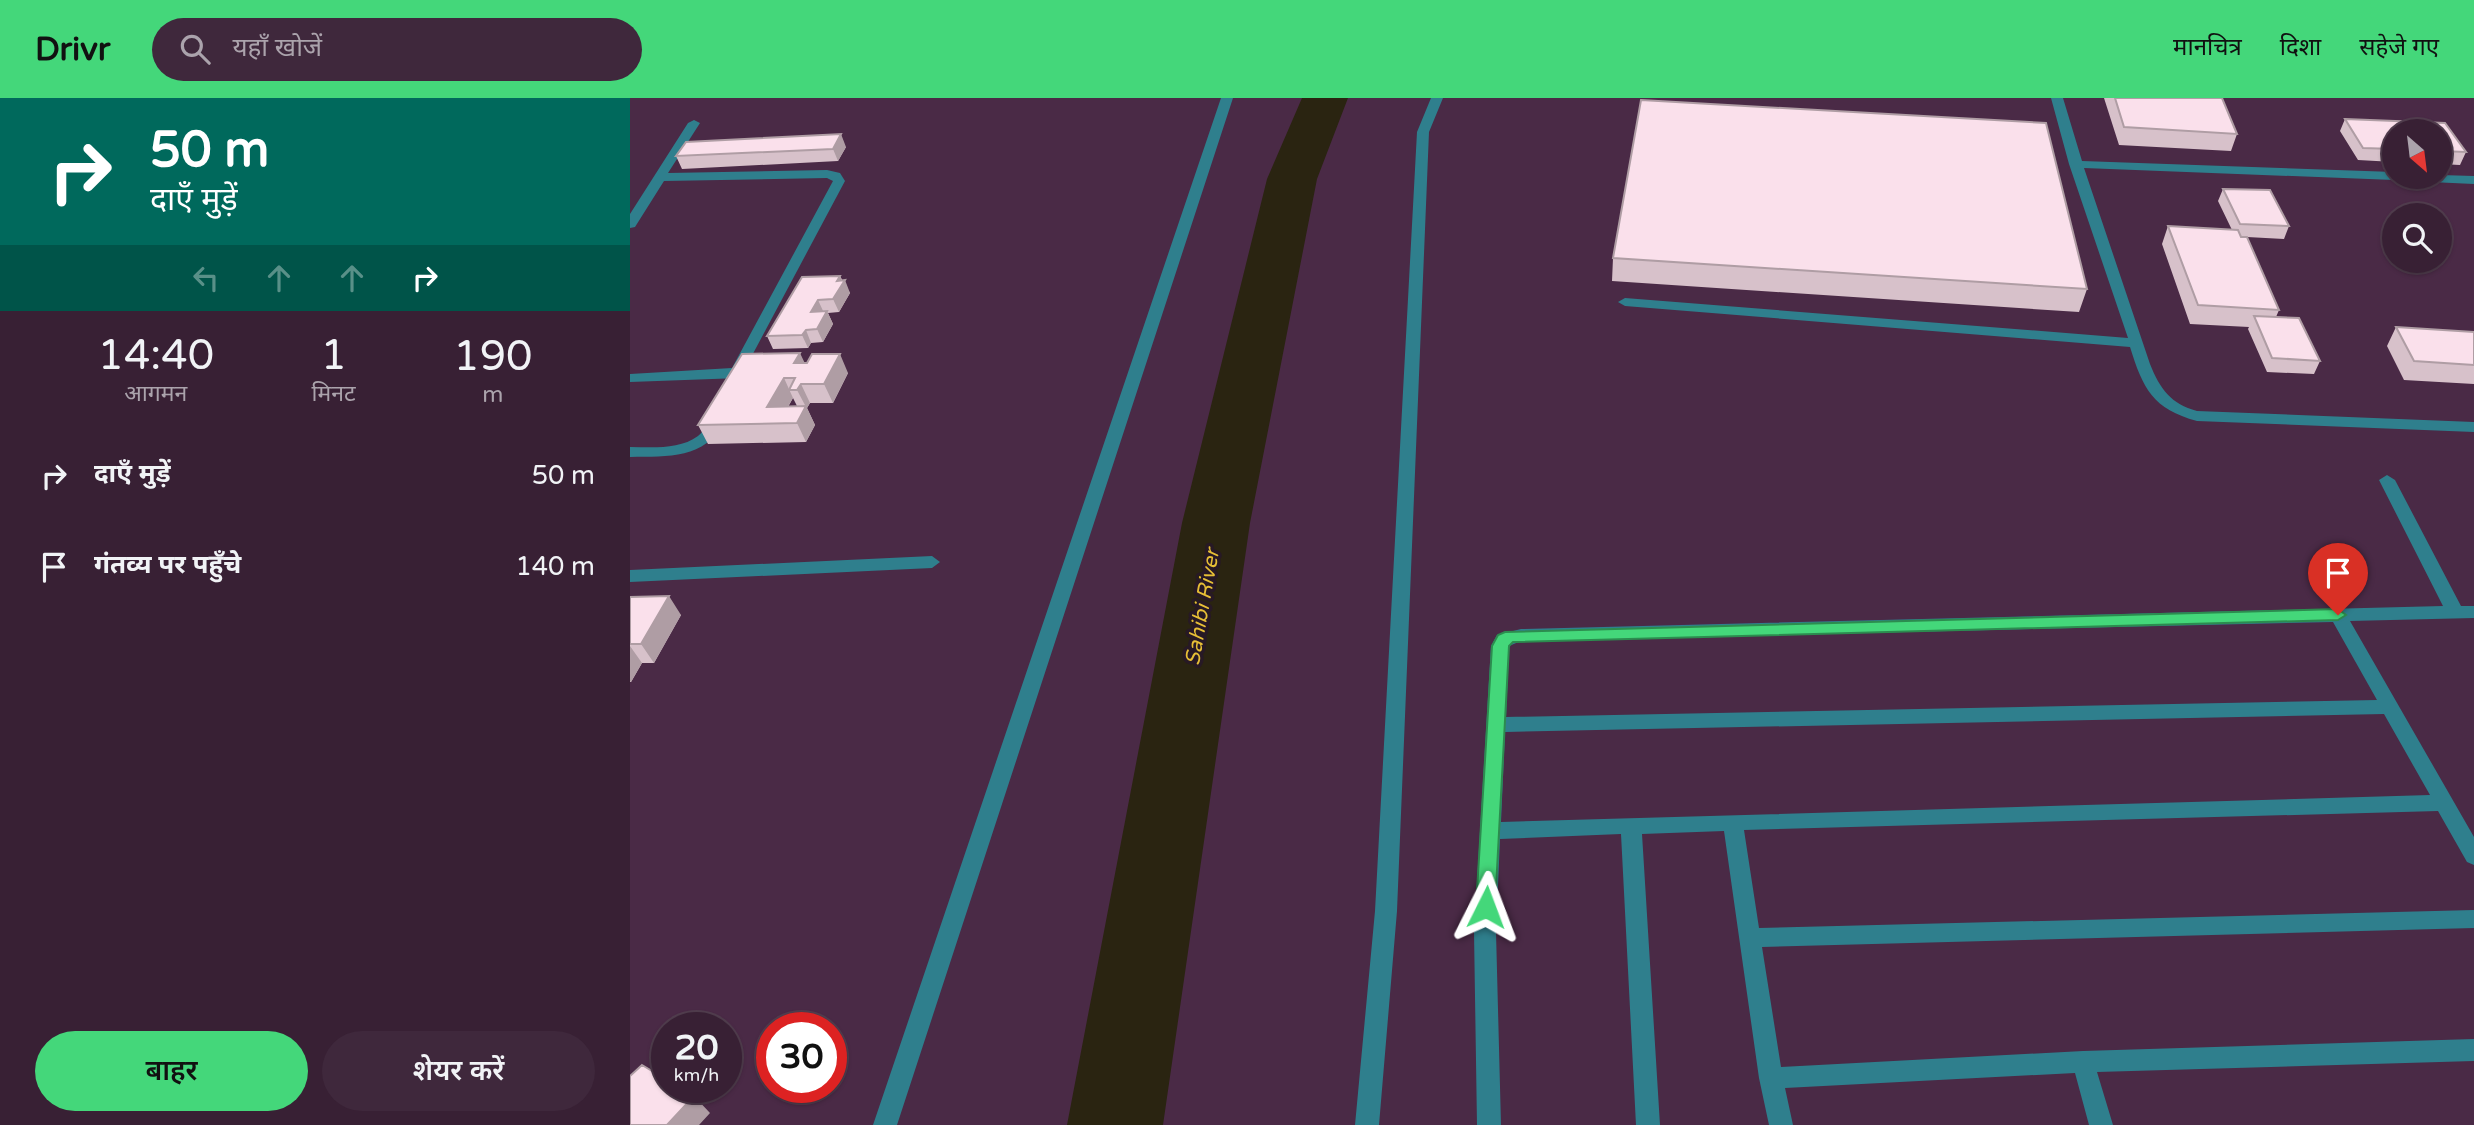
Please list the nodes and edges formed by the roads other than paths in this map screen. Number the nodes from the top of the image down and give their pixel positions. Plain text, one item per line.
1 (1227, 98) edge
2 (1437, 98) edge
3 (2057, 98) edge
4 (694, 122) dead end
5 (2075, 164) junction
6 (2382, 176) edge
7 (660, 177) junction
8 (2452, 179) edge
9 (2474, 180) edge
10 (630, 224) edge
11 (1625, 302) dead end
12 (2138, 343) junction
13 (630, 378) edge
14 (722, 408) edge
15 (2474, 427) edge
16 (630, 452) edge
17 (2387, 480) dead end
18 (932, 562) dead end
19 (630, 576) edge
20 (2455, 612) junction
21 (2474, 612) edge
22 (2338, 615) junction
23 (2390, 707) junction
24 (1496, 725) junction
25 (2445, 803) junction
26 (1733, 822) junction
27 (1631, 826) junction
28 (1490, 831) junction
29 (2474, 856) edge
30 (2474, 919) edge
31 (1752, 938) junction
32 (2474, 1050) edge
33 (2083, 1062) junction
34 (1771, 1078) junction
35 (885, 1125) edge
36 (1367, 1125) edge
37 (1489, 1125) edge
38 (1648, 1125) edge
39 (1781, 1125) edge
40 (2101, 1125) edge

1 - 35 street
2 - 36 street
3 - 5 street
4 - 7 street
5 - 6 street
5 - 12 street
7 - 10 street
7 - 13 street
8 - 9 street
11 - 12 street
12 - 15 street
14 - 16 street
17 - 20 street
18 - 19 street
20 - 21 street
20 - 22 street
22 - 23 street
22 - 24 street
23 - 24 street
23 - 25 street
24 - 28 street
25 - 26 street
25 - 29 street
26 - 27 street
26 - 31 street
27 - 28 street
27 - 38 street
28 - 37 street
30 - 31 street
31 - 34 street
32 - 33 street
33 - 34 street
33 - 40 street
34 - 39 street

